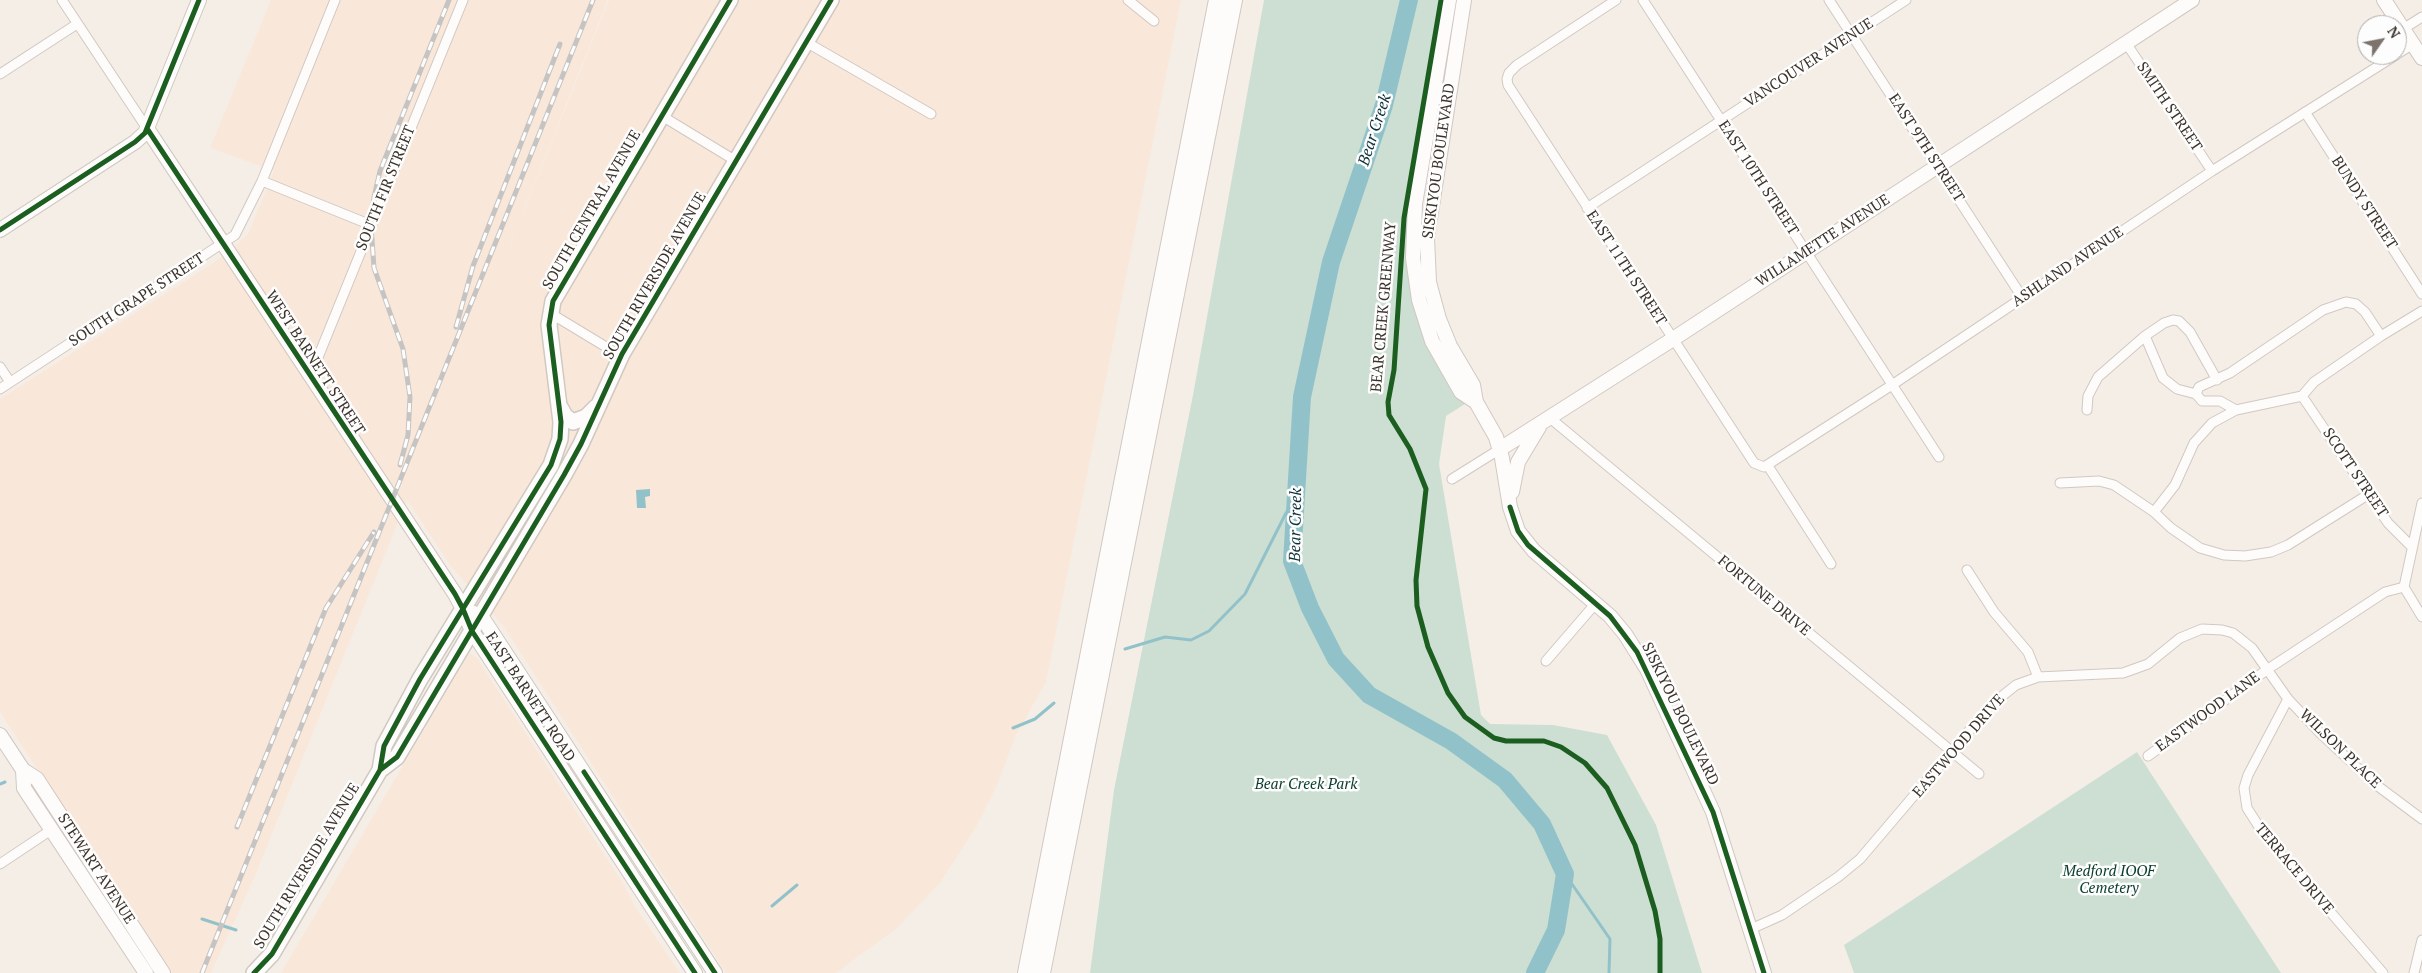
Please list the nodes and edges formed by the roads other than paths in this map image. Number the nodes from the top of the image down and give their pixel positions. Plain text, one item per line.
1 (62, 0) edge
2 (199, 0) edge
3 (335, 0) edge
4 (463, 0) edge
5 (730, 0) edge
6 (831, 0) edge
7 (1128, 0) edge
8 (1218, 0) edge
9 (1233, 0) edge
10 (1449, 0) edge
11 (1464, 0) edge
12 (1616, 0) edge
13 (1643, 0) edge
14 (1829, 0) edge
15 (1906, 0) edge
16 (2192, 0) edge
17 (2384, 0) edge
18 (2394, 15) edge
19 (2422, 16) edge
20 (1154, 21) dead end
21 (77, 24) junction
22 (2407, 26) edge
23 (1852, 35) junction
24 (2407, 35) edge
25 (806, 42) junction
26 (2126, 43) junction
27 (2413, 44) junction
28 (2407, 48) edge
29 (2422, 58) edge
30 (2380, 65) edge
31 (0, 74) edge
32 (2305, 112) junction
33 (931, 114) dead end
34 (662, 116) junction
35 (1721, 121) junction
36 (148, 130) junction
37 (736, 161) junction
38 (1937, 166) junction
39 (2212, 171) junction
40 (262, 181) junction
41 (1587, 208) junction
42 (371, 225) junction
43 (0, 230) edge
44 (222, 245) junction
45 (1806, 252) junction
46 (2422, 294) edge
47 (2022, 296) junction
48 (2422, 310) edge
49 (550, 313) junction
50 (2145, 336) junction
51 (2381, 336) junction
52 (1673, 339) junction
53 (621, 356) junction
54 (0, 368) edge
55 (310, 377) junction
56 (2217, 380) junction
57 (10, 382) junction
58 (1892, 385) junction
59 (0, 389) edge
60 (2196, 394) junction
61 (2302, 396) junction
62 (1476, 402) junction
63 (600, 403) junction
64 (560, 407) junction
65 (2087, 410) dead end
66 (2236, 410) junction
67 (1546, 421) junction
68 (1500, 449) junction
69 (556, 452) joint
70 (1939, 457) dead end
71 (1768, 466) junction
72 (1452, 480) dead end
73 (2060, 483) dead end
74 (2369, 494) junction
75 (2422, 504) edge
76 (1510, 507) junction
77 (2154, 512) junction
78 (2412, 547) junction
79 (1831, 564) dead end
80 (1967, 570) dead end
81 (2404, 587) junction
82 (1596, 603) junction
83 (463, 608) junction
84 (481, 616) junction
85 (2422, 617) edge
86 (472, 631) junction
87 (1546, 661) dead end
88 (2268, 669) junction
89 (2038, 677) junction
90 (420, 679) junction
91 (2288, 699) junction
92 (412, 734) junction
93 (0, 735) edge
94 (542, 739) junction
95 (1952, 752) junction
96 (2148, 756) dead end
97 (23, 770) junction
98 (380, 770) junction
99 (1979, 774) dead end
100 (591, 782) junction
101 (2422, 819) edge
102 (51, 830) junction
103 (0, 864) edge
104 (114, 897) junction
105 (1750, 929) junction
106 (2422, 940) edge
107 (272, 954) junction
108 (146, 973) edge
109 (163, 973) edge
110 (254, 973) edge
111 (268, 973) edge
112 (695, 973) edge
113 (715, 973) edge
114 (1027, 973) edge
115 (1041, 973) edge
116 (1764, 973) edge
117 (2383, 973) edge
118 (2414, 973) edge

1 - 21 street, WEST BARNETT STREET
2 - 36 street
3 - 40 street, SOUTH GRAPE STREET
4 - 42 street, SOUTH FIR STREET
5 - 34 main road, SOUTH CENTRAL AVENUE
6 - 25 main road, SOUTH RIVERSIDE AVENUE
7 - 20 street
8 - 114 highway
9 - 115 highway
10 - 62 street, SISKIYOU BOULEVARD
11 - 62 street, SISKIYOU BOULEVARD
12 - 41 street, EAST 11TH STREET
13 - 35 street, EAST 10TH STREET
14 - 23 street, EAST 9TH STREET
15 - 23 street, VANCOUVER AVENUE
16 - 26 street, WILLAMETTE AVENUE
17 - 18 street
19 - 22 street
21 - 31 street
21 - 36 street, WEST BARNETT STREET
23 - 35 street, VANCOUVER AVENUE
23 - 38 street, EAST 9TH STREET
24 - 27 street
25 - 33 street
25 - 37 main road, SOUTH RIVERSIDE AVENUE
26 - 38 street, WILLAMETTE AVENUE
26 - 39 street, SMITH STREET
27 - 28 street, ASHLAND AVENUE
27 - 29 street
30 - 32 street, ASHLAND AVENUE
32 - 39 street, ASHLAND AVENUE
32 - 46 street, BUNDY STREET
34 - 37 street
34 - 49 main road, SOUTH CENTRAL AVENUE
35 - 41 street, VANCOUVER AVENUE
35 - 45 street, EAST 10TH STREET
36 - 43 street
36 - 44 street, WEST BARNETT STREET
37 - 53 main road, SOUTH RIVERSIDE AVENUE
38 - 45 street, WILLAMETTE AVENUE
38 - 47 street, EAST 9TH STREET
39 - 47 street, ASHLAND AVENUE
40 - 42 street
40 - 44 street, SOUTH GRAPE STREET
41 - 52 street, EAST 11TH STREET
42 - 55 street, SOUTH FIR STREET
44 - 55 street, WEST BARNETT STREET
44 - 57 street, SOUTH GRAPE STREET
45 - 52 street, WILLAMETTE AVENUE
45 - 58 street, EAST 10TH STREET
47 - 58 street, ASHLAND AVENUE
48 - 51 street
49 - 53 street
49 - 64 main road, SOUTH CENTRAL AVENUE
50 - 56 street
50 - 60 street
50 - 65 street
51 - 56 street
51 - 61 street
52 - 67 street, WILLAMETTE AVENUE
52 - 71 street, EAST 11TH STREET
53 - 63 main road, SOUTH RIVERSIDE AVENUE
54 - 57 street
55 - 83 street, WEST BARNETT STREET
56 - 60 street
57 - 59 street, SOUTH GRAPE STREET
58 - 70 street, EAST 10TH STREET
58 - 71 street, ASHLAND AVENUE
60 - 66 street
61 - 66 street
61 - 74 street, SCOTT STREET
62 - 68 street, SISKIYOU BOULEVARD
63 - 64 main road
63 - 84 main road, SOUTH RIVERSIDE AVENUE
64 - 69 main road, SOUTH CENTRAL AVENUE
66 - 77 street
67 - 68 street, WILLAMETTE AVENUE
67 - 76 street
67 - 95 street, FORTUNE DRIVE
68 - 72 street, WILLAMETTE AVENUE
68 - 76 street, SISKIYOU BOULEVARD
69 - 83 main road, SOUTH RIVERSIDE AVENUE
71 - 79 street
73 - 77 street
74 - 77 street
74 - 78 street, SCOTT STREET
75 - 78 street
76 - 82 street, SISKIYOU BOULEVARD
78 - 81 street
80 - 89 street
81 - 85 street
81 - 88 street
82 - 87 street
82 - 105 street, SISKIYOU BOULEVARD
83 - 84 street, EAST BARNETT ROAD
83 - 86 street, EAST BARNETT ROAD
83 - 90 main road, SOUTH RIVERSIDE AVENUE
84 - 86 main road, SOUTH RIVERSIDE AVENUE
84 - 100 street, EAST BARNETT ROAD
86 - 92 main road, SOUTH RIVERSIDE AVENUE
86 - 94 street, EAST BARNETT ROAD
88 - 89 street, EASTWOOD DRIVE
88 - 91 street, WILSON PLACE
88 - 96 street, EASTWOOD LANE
89 - 95 street, EASTWOOD DRIVE
90 - 92 main road
90 - 98 main road, SOUTH RIVERSIDE AVENUE
91 - 101 street, WILSON PLACE
91 - 117 street, TERRACE DRIVE
92 - 98 main road, SOUTH RIVERSIDE AVENUE
93 - 97 street, STEWART AVENUE
94 - 100 street
94 - 112 street, EAST BARNETT ROAD
95 - 99 street, FORTUNE DRIVE
95 - 105 street, EASTWOOD DRIVE
97 - 102 street, STEWART AVENUE
97 - 104 street, STEWART AVENUE
98 - 107 main road, SOUTH RIVERSIDE AVENUE
100 - 113 street, EAST BARNETT ROAD
102 - 103 street
102 - 104 street
102 - 108 street, STEWART AVENUE
104 - 109 street, STEWART AVENUE
105 - 116 street, SISKIYOU BOULEVARD
106 - 118 street
107 - 110 main road, SOUTH RIVERSIDE AVENUE
107 - 111 main road, SOUTH RIVERSIDE AVENUE

